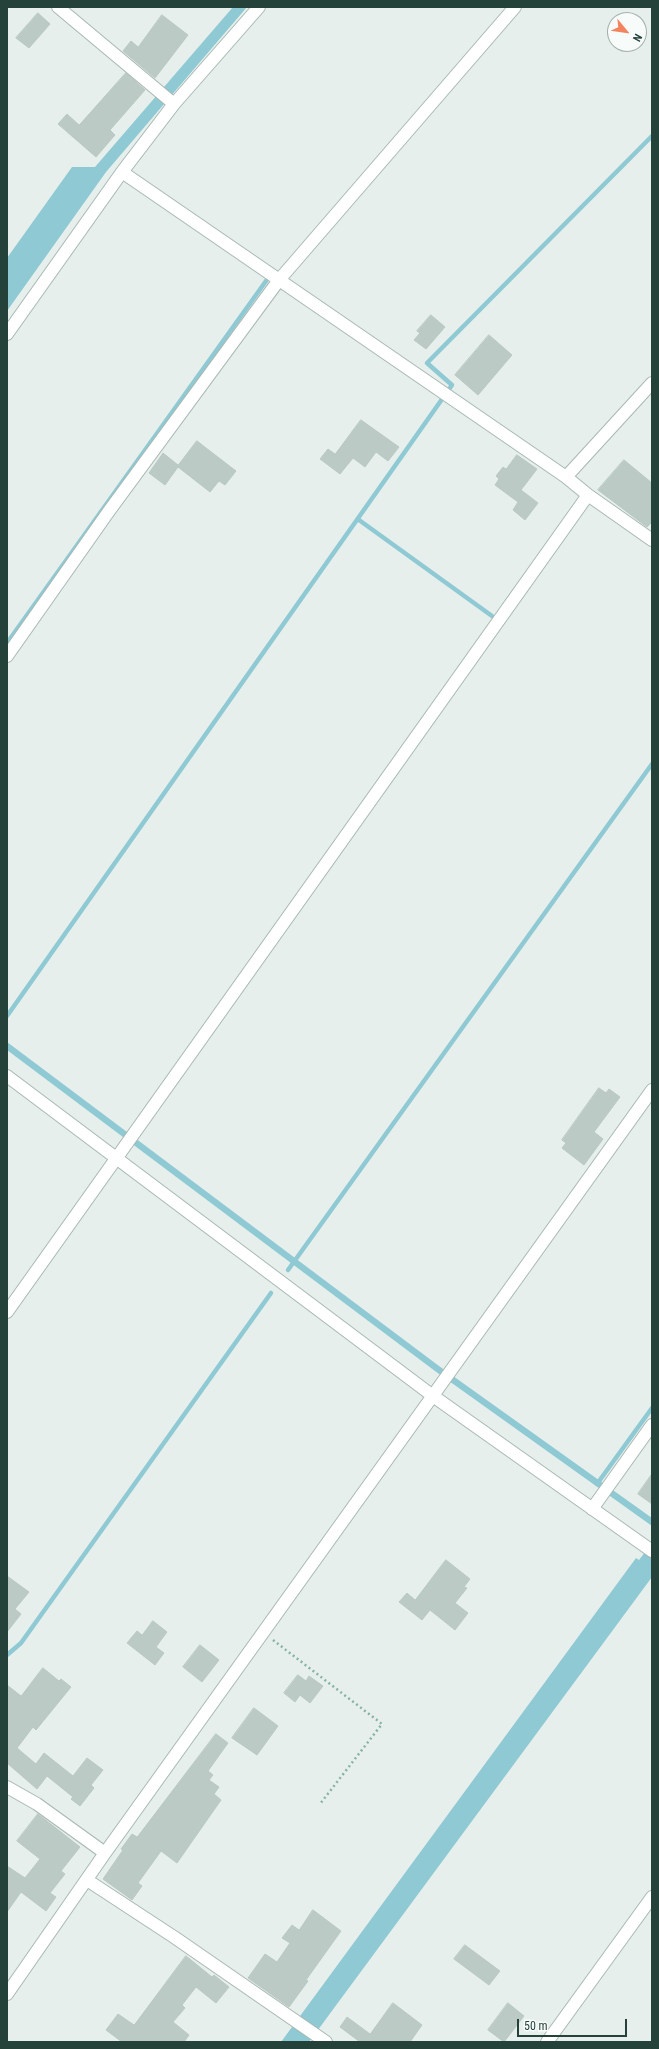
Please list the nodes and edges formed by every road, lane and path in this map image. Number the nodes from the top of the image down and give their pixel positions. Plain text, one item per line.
1 (58, 7) edge
2 (259, 7) edge
3 (515, 7) edge
4 (171, 102) junction
5 (122, 172) junction
6 (279, 280) junction
7 (7, 334) edge
8 (652, 383) edge
9 (566, 477) junction
10 (588, 496) junction
11 (652, 540) edge
12 (7, 656) edge
13 (7, 1076) edge
14 (652, 1090) edge
15 (116, 1158) junction
16 (7, 1312) edge
17 (433, 1396) junction
18 (652, 1425) edge
19 (592, 1509) junction
20 (649, 1549) edge
21 (263, 1633) junction
22 (7, 1787) edge
23 (320, 1804) dead end
24 (105, 1853) junction
25 (87, 1880) junction
26 (652, 1897) edge
27 (7, 1994) edge
28 (322, 2039) edge
29 (547, 2042) edge

1 - 4 street
2 - 4 street
3 - 6 street
4 - 5 street
5 - 6 street
5 - 7 street
6 - 9 street
6 - 12 street
8 - 9 street
9 - 10 street
10 - 11 street
10 - 15 street
13 - 15 street
14 - 17 street
15 - 16 street
15 - 17 street
17 - 19 street
17 - 21 street
18 - 19 street
19 - 20 street
21 - 23 path
21 - 24 street
22 - 24 street
24 - 25 street
25 - 27 street
25 - 28 street
26 - 29 street

